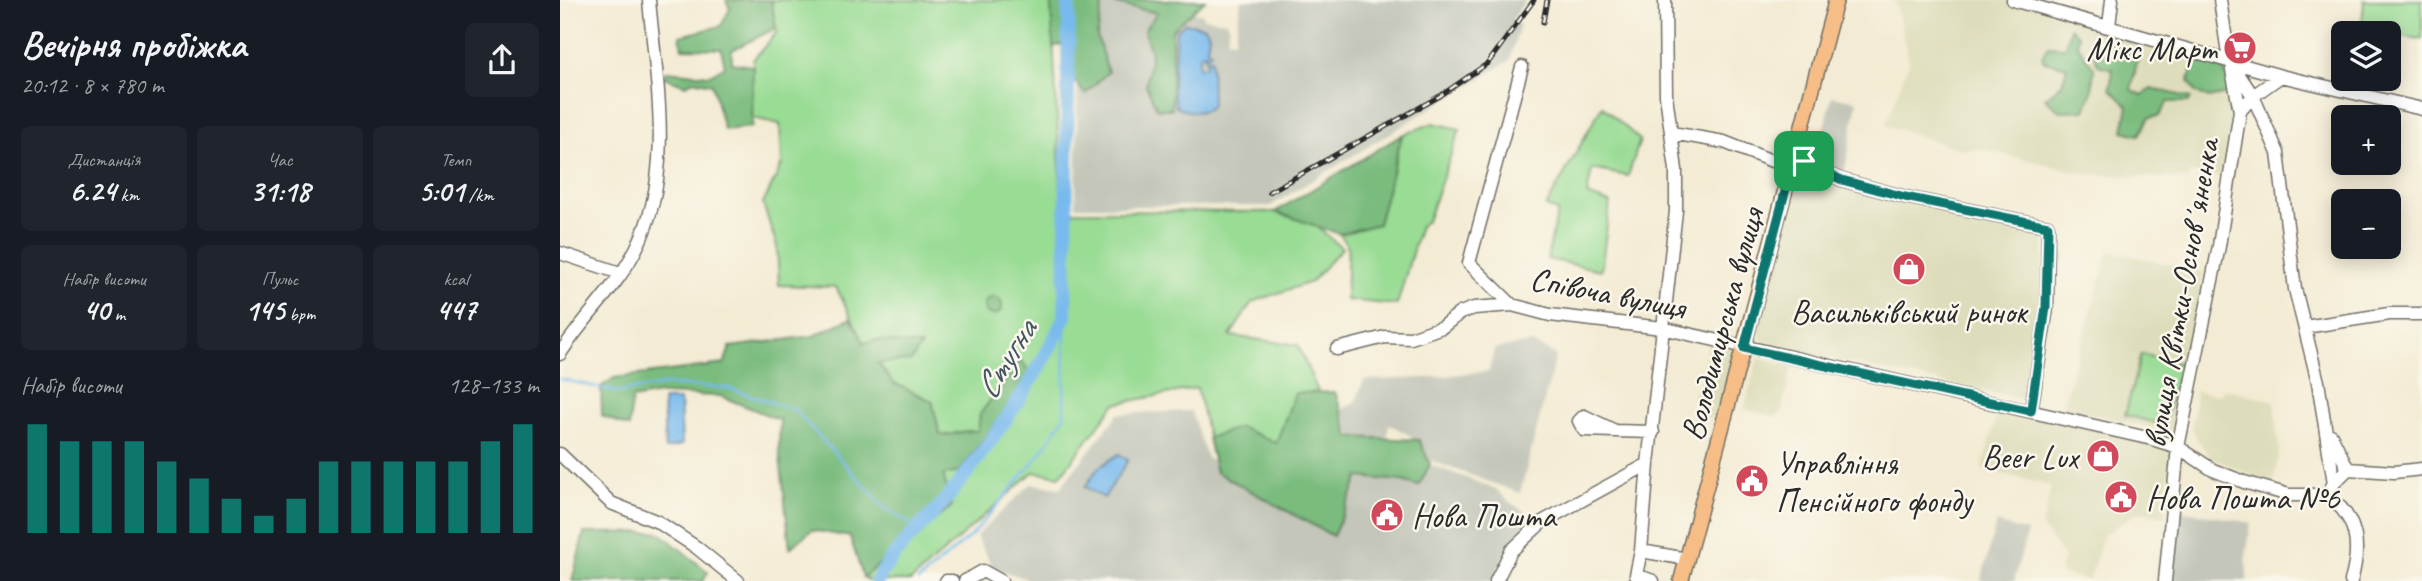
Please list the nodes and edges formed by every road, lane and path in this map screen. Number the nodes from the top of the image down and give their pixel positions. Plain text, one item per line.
1 (649, 0) edge
2 (1665, 0) edge
3 (1836, 0) edge
4 (2013, 0) edge
5 (2112, 0) edge
6 (2220, 0) edge
7 (2109, 26) junction
8 (2229, 60) junction
9 (1522, 67) dead end
10 (2281, 76) junction
11 (2253, 96) junction
12 (2422, 108) edge
13 (2240, 111) junction
14 (1672, 133) junction
15 (1794, 158) junction
16 (1773, 161) dead end
17 (560, 253) edge
18 (620, 274) junction
19 (1512, 305) junction
20 (2422, 314) edge
21 (2305, 327) junction
22 (1662, 328) junction
23 (1744, 348) junction
24 (1337, 349) dead end
25 (560, 354) edge
26 (2031, 411) junction
27 (2325, 424) junction
28 (1615, 431) dead end
29 (1653, 432) junction
30 (2178, 447) junction
31 (560, 454) edge
32 (1648, 464) junction
33 (2348, 469) junction
34 (2422, 470) edge
35 (2330, 489) junction
36 (1642, 551) junction
37 (1687, 559) junction
38 (1633, 578) edge
39 (967, 580) edge
40 (738, 581) edge
41 (946, 581) edge
42 (952, 581) edge
43 (1001, 581) edge
44 (1496, 581) edge
45 (1653, 581) edge
46 (1681, 581) edge
47 (2165, 581) edge
48 (2351, 581) edge

1 - 18 street
2 - 14 street
3 - 15 main road, Володимирська вулиця
4 - 7 street
5 - 7 street
6 - 8 street
7 - 8 street
8 - 10 street
8 - 11 street
8 - 13 street
9 - 19 street, Співоча вулиця
10 - 11 street, вулиця Квітки-Основʼяненка
10 - 12 street
11 - 13 street, вулиця Квітки-Основʼяненка
11 - 21 street
13 - 30 street, вулиця Квітки-Основʼяненка
14 - 16 street
14 - 22 street
15 - 23 main road, Володимирська вулиця
15 - 26 street
17 - 18 street
18 - 25 street
19 - 22 street, Співоча вулиця
19 - 24 street
20 - 21 street
21 - 27 street
22 - 23 street, Співоча вулиця
22 - 29 street
23 - 26 street, Співоча вулиця
23 - 37 main road, Володимирська вулиця
26 - 30 street, Співоча вулиця
27 - 33 street
27 - 35 street
28 - 29 street
29 - 32 street
30 - 35 street, Співоча вулиця
30 - 47 street, вулиця Квітки-Основʼяненка
31 - 40 street
32 - 36 street
32 - 44 street
33 - 34 street
33 - 35 street
35 - 48 street
36 - 37 street
36 - 38 street
37 - 46 main road, Володимирська вулиця
38 - 45 street
39 - 43 street
41 - 42 street

